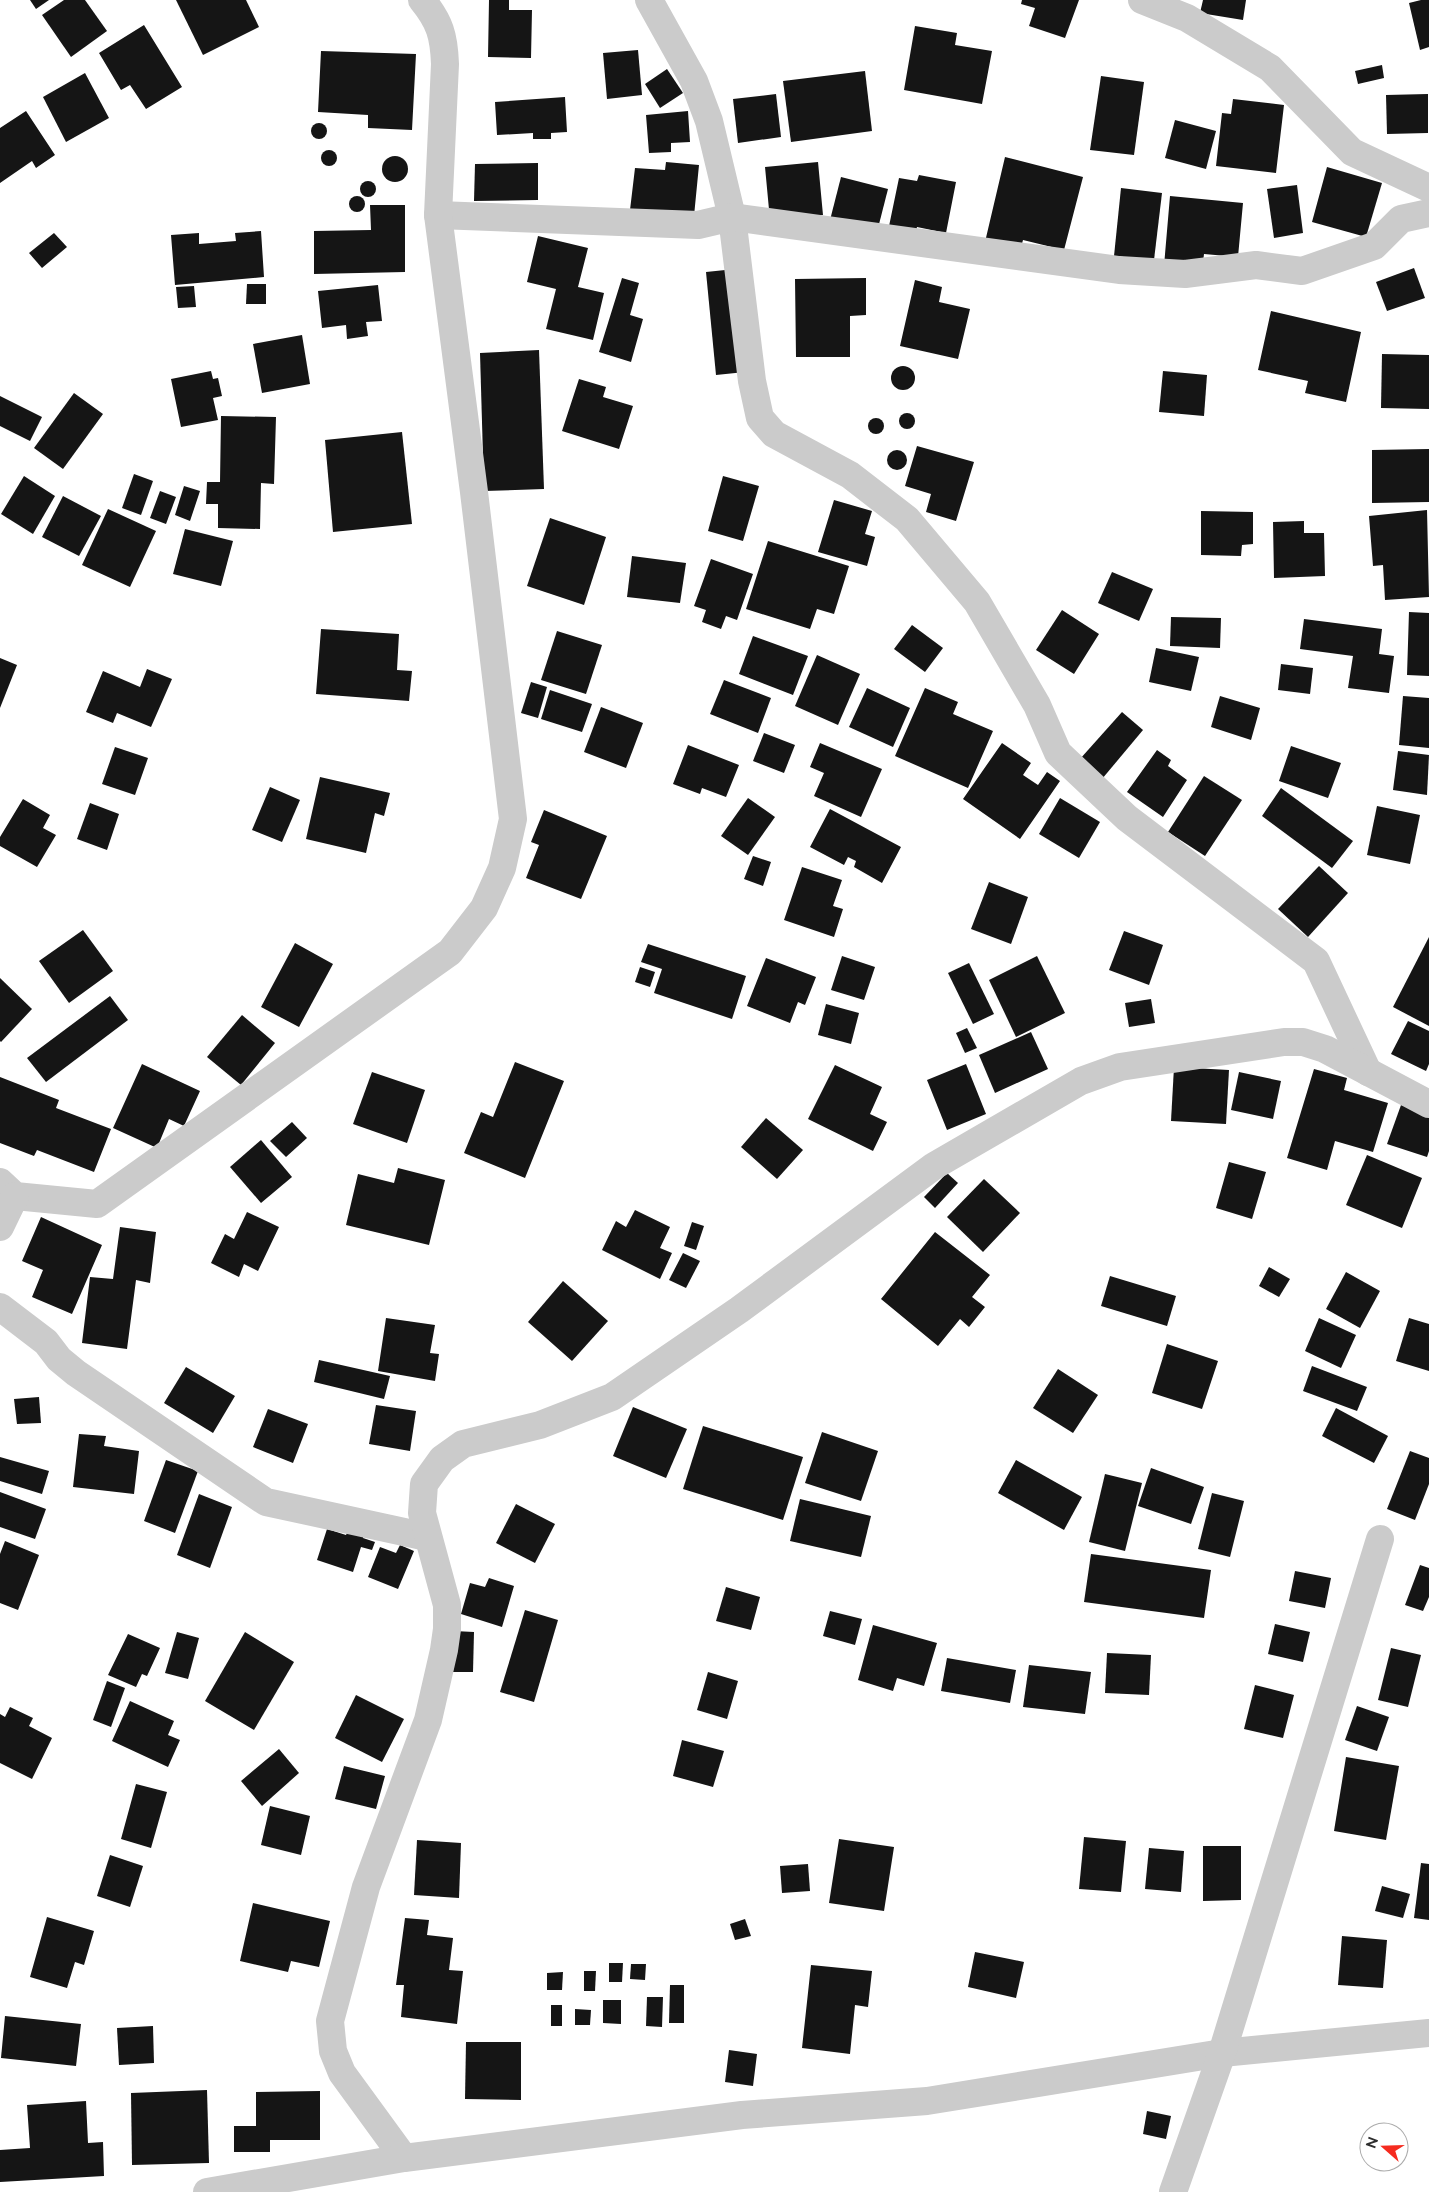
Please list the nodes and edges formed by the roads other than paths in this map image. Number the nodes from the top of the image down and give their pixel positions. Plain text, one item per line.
1 (422, 0) edge
2 (649, 0) edge
3 (1142, 0) edge
4 (1429, 188) edge
5 (1429, 213) edge
6 (438, 215) junction
7 (732, 217) junction
8 (1368, 1072) junction
9 (1429, 1104) edge
10 (7, 1189) edge
11 (0, 1226) edge
12 (0, 1307) edge
13 (427, 1537) junction
14 (1380, 1539) dead end
15 (1429, 2033) edge
16 (1222, 2053) junction
17 (404, 2158) junction
18 (207, 2192) edge
19 (1173, 2192) edge

1 - 6 street
2 - 7 street
3 - 4 street
5 - 7 street
6 - 7 street
6 - 10 street
7 - 8 street
8 - 9 street
8 - 13 street
10 - 11 street
12 - 13 street
13 - 17 street
14 - 16 street
15 - 16 street
16 - 17 street
16 - 19 street
17 - 18 street

